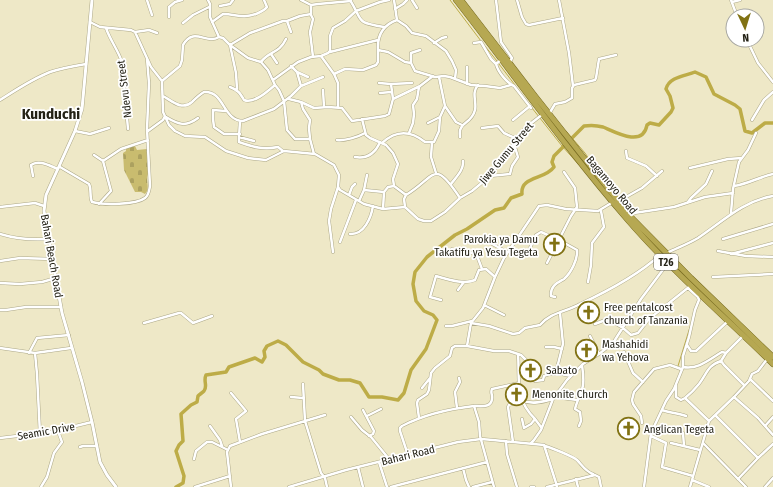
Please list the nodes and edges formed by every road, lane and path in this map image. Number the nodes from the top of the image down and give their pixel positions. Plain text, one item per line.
1 (92, 0) edge
2 (146, 0) edge
3 (182, 0) edge
4 (208, 0) edge
5 (233, 0) edge
6 (264, 0) edge
7 (300, 0) edge
8 (389, 0) edge
9 (394, 0) edge
10 (407, 0) edge
11 (412, 0) edge
12 (456, 0) edge
13 (461, 0) edge
14 (496, 0) edge
15 (517, 0) edge
16 (559, 0) edge
17 (740, 0) edge
18 (350, 1) edge
19 (379, 1) edge
20 (731, 1) edge
21 (220, 6) dead end
22 (311, 6) junction
23 (210, 7) junction
24 (417, 8) dead end
25 (395, 9) junction
26 (356, 11) junction
27 (152, 15) dead end
28 (311, 15) junction
29 (170, 17) dead end
30 (563, 18) junction
31 (397, 20) junction
32 (287, 21) junction
33 (90, 22) junction
34 (212, 22) junction
35 (183, 23) dead end
36 (384, 27) junction
37 (106, 28) junction
38 (135, 32) junction
39 (291, 32) dead end
40 (157, 33) dead end
41 (219, 37) junction
42 (446, 37) dead end
43 (286, 39) dead end
44 (378, 40) junction
45 (434, 43) junction
46 (474, 43) dead end
47 (230, 45) junction
48 (751, 48) edge
49 (378, 50) junction
50 (420, 50) dead end
51 (330, 52) junction
52 (271, 54) junction
53 (616, 55) dead end
54 (321, 56) junction
55 (147, 57) junction
56 (313, 57) junction
57 (501, 60) junction
58 (261, 62) junction
59 (277, 63) dead end
60 (411, 63) junction
61 (509, 63) junction
62 (86, 64) junction
63 (496, 64) junction
64 (291, 66) junction
65 (467, 67) dead end
66 (297, 72) junction
67 (334, 74) junction
68 (433, 76) junction
69 (308, 77) dead end
70 (324, 77) dead end
71 (439, 77) junction
72 (455, 79) junction
73 (273, 80) junction
74 (162, 81) junction
75 (773, 82) edge
76 (379, 83) dead end
77 (412, 83) dead end
78 (390, 84) junction
79 (467, 84) junction
80 (275, 85) junction
81 (478, 85) junction
82 (511, 85) junction
83 (301, 86) junction
84 (420, 86) junction
85 (573, 86) junction
86 (230, 87) dead end
87 (237, 89) junction
88 (323, 90) dead end
89 (391, 92) junction
90 (773, 92) edge
91 (380, 93) dead end
92 (163, 96) junction
93 (289, 99) junction
94 (393, 99) junction
95 (0, 100) edge
96 (284, 101) junction
97 (301, 102) junction
98 (444, 106) junction
99 (324, 107) junction
100 (338, 107) junction
101 (226, 111) junction
102 (543, 114) junction
103 (549, 114) junction
104 (165, 116) junction
105 (440, 117) junction
106 (198, 118) dead end
107 (362, 119) junction
108 (513, 120) dead end
109 (752, 120) dead end
110 (240, 122) junction
111 (428, 123) dead end
112 (462, 125) junction
113 (109, 128) dead end
114 (482, 128) dead end
115 (128, 129) dead end
116 (75, 131) junction
117 (148, 131) junction
118 (365, 133) junction
119 (409, 133) junction
120 (756, 133) dead end
121 (240, 135) junction
122 (460, 137) dead end
123 (310, 139) junction
124 (516, 139) junction
125 (148, 140) junction
126 (337, 140) dead end
127 (254, 141) dead end
128 (432, 142) junction
129 (381, 143) junction
130 (514, 143) junction
131 (284, 151) junction
132 (626, 151) dead end
133 (314, 154) junction
134 (94, 155) dead end
135 (355, 157) dead end
136 (742, 158) junction
137 (102, 161) junction
138 (463, 161) dead end
139 (59, 168) junction
140 (690, 168) dead end
141 (662, 171) dead end
142 (712, 171) dead end
143 (564, 172) dead end
144 (436, 173) junction
145 (773, 174) edge
146 (366, 175) dead end
147 (32, 176) dead end
148 (490, 176) junction
149 (657, 176) junction
150 (355, 184) dead end
151 (451, 184) junction
152 (394, 186) junction
153 (734, 186) junction
154 (338, 187) junction
155 (364, 190) junction
156 (384, 192) junction
157 (733, 193) junction
158 (349, 195) junction
159 (406, 195) junction
160 (773, 196) edge
161 (460, 198) junction
162 (358, 200) junction
163 (616, 202) junction
164 (688, 203) junction
165 (99, 204) junction
166 (44, 206) junction
167 (373, 206) junction
168 (0, 207) edge
169 (405, 207) junction
170 (383, 209) junction
171 (576, 209) junction
172 (601, 210) junction
173 (731, 213) junction
174 (630, 216) junction
175 (773, 224) edge
176 (0, 234) edge
177 (350, 234) dead end
178 (48, 239) junction
179 (476, 239) dead end
180 (723, 239) dead end
181 (559, 240) junction
182 (340, 242) dead end
183 (773, 243) edge
184 (530, 248) dead end
185 (452, 250) dead end
186 (718, 251) dead end
187 (333, 252) dead end
188 (507, 252) junction
189 (663, 254) junction
190 (731, 254) junction
191 (773, 257) edge
192 (53, 259) junction
193 (0, 260) edge
194 (547, 263) dead end
195 (668, 263) junction
196 (482, 269) junction
197 (773, 274) edge
198 (494, 277) junction
199 (713, 277) dead end
200 (56, 278) junction
201 (0, 282) edge
202 (464, 282) junction
203 (588, 282) dead end
204 (690, 287) junction
205 (458, 290) dead end
206 (555, 297) dead end
207 (441, 300) dead end
208 (484, 305) junction
209 (61, 307) junction
210 (0, 310) edge
211 (560, 313) junction
212 (504, 315) dead end
213 (212, 316) dead end
214 (728, 321) junction
215 (472, 322) junction
216 (144, 323) dead end
217 (595, 324) dead end
218 (446, 326) dead end
219 (623, 328) junction
220 (69, 335) junction
221 (743, 335) junction
222 (590, 336) dead end
223 (687, 345) junction
224 (468, 346) junction
225 (546, 347) dead end
226 (0, 348) edge
227 (71, 348) junction
228 (562, 349) junction
229 (624, 352) dead end
230 (29, 353) junction
231 (35, 353) junction
232 (726, 353) junction
233 (518, 354) junction
234 (599, 354) junction
235 (771, 357) edge
236 (721, 361) junction
237 (527, 362) dead end
238 (773, 364) edge
239 (582, 365) junction
240 (682, 368) junction
241 (560, 373) junction
242 (571, 376) junction
243 (431, 378) junction
244 (459, 378) dead end
245 (750, 379) junction
246 (535, 381) dead end
247 (643, 382) junction
248 (519, 383) junction
249 (676, 383) junction
250 (303, 384) dead end
251 (744, 385) junction
252 (422, 388) dead end
253 (231, 393) dead end
254 (291, 397) dead end
255 (734, 397) junction
256 (303, 398) junction
257 (554, 398) junction
258 (686, 398) junction
259 (521, 400) junction
260 (577, 400) junction
261 (773, 401) edge
262 (474, 406) junction
263 (457, 408) junction
264 (381, 409) dead end
265 (363, 410) dead end
266 (662, 410) junction
267 (325, 415) dead end
268 (367, 416) junction
269 (686, 416) dead end
270 (716, 416) junction
271 (351, 417) dead end
272 (773, 417) edge
273 (419, 418) junction
274 (522, 419) dead end
275 (535, 419) junction
276 (304, 421) junction
277 (709, 421) junction
278 (92, 422) junction
279 (642, 423) dead end
280 (210, 426) dead end
281 (578, 426) dead end
282 (765, 426) junction
283 (542, 427) junction
284 (59, 430) junction
285 (673, 430) dead end
286 (40, 434) junction
287 (773, 435) edge
288 (369, 436) junction
289 (651, 436) junction
290 (0, 438) edge
291 (481, 440) junction
292 (506, 441) junction
293 (240, 442) junction
294 (513, 442) junction
295 (671, 442) dead end
296 (530, 443) junction
297 (703, 443) junction
298 (773, 444) edge
299 (97, 446) junction
300 (544, 446) junction
301 (684, 446) junction
302 (80, 447) dead end
303 (222, 447) junction
304 (228, 450) junction
305 (700, 450) junction
306 (408, 455) junction
307 (194, 458) dead end
308 (758, 458) junction
309 (389, 459) junction
310 (380, 462) junction
311 (487, 462) junction
312 (358, 468) junction
313 (463, 468) junction
314 (595, 475) junction
315 (230, 476) junction
316 (323, 476) junction
317 (693, 476) junction
318 (773, 478) edge
319 (576, 479) junction
320 (738, 479) junction
321 (692, 480) junction
322 (492, 482) junction
323 (557, 486) edge
324 (41, 487) edge
325 (116, 487) edge
326 (195, 487) edge
327 (231, 487) edge
328 (289, 487) edge
329 (327, 487) edge
330 (363, 487) edge
331 (387, 487) edge
332 (391, 487) edge
333 (469, 487) edge
334 (473, 487) edge
335 (494, 487) edge
336 (517, 487) edge
337 (530, 487) edge
338 (534, 487) edge
339 (546, 487) edge
340 (578, 487) edge
341 (601, 487) edge
342 (644, 487) edge
343 (690, 487) edge
344 (710, 487) edge
345 (746, 487) edge
346 (765, 487) edge

1 - 33 street, Bahari Beach Road
2 - 27 street
3 - 29 street
4 - 23 street
5 - 21 street
6 - 34 street
7 - 22 street
8 - 19 street
9 - 25 street
10 - 25 street
11 - 24 street
12 - 57 highway, Bagamoyo Road / T26
13 - 61 highway, Bagamoyo Road / T26
14 - 61 street
15 - 30 street
16 - 30 street
17 - 20 street
18 - 22 street
18 - 26 street
19 - 26 street
22 - 28 street
23 - 34 street
23 - 35 street
25 - 31 street
26 - 36 street
26 - 51 street
28 - 32 street
28 - 56 street
30 - 85 street
31 - 36 street
31 - 45 street
32 - 39 street
32 - 47 street
33 - 37 street
33 - 62 street, Bahari Beach Road
34 - 41 street
36 - 44 street
37 - 38 street
37 - 115 street, Ndevu Street
38 - 40 street
38 - 55 street
41 - 47 street
41 - 74 street
42 - 45 street
43 - 52 street
44 - 49 street
44 - 51 street
45 - 72 street
46 - 63 street
47 - 58 street
47 - 87 street
48 - 75 street
49 - 60 street
49 - 67 street
50 - 60 street
51 - 54 street
52 - 58 street
52 - 59 street
53 - 85 street
54 - 56 street
54 - 67 street
55 - 74 street
55 - 117 street
56 - 64 street
57 - 63 street
57 - 102 highway, Bagamoyo Road / T26
58 - 73 street
60 - 68 street
61 - 103 highway, Bagamoyo Road / T26
62 - 95 street
62 - 116 street, Bahari Beach Road
63 - 82 street
64 - 66 street
64 - 73 street
65 - 79 street
66 - 69 street
66 - 83 street
67 - 100 street
68 - 71 street
68 - 84 street
70 - 83 street
71 - 72 street
71 - 98 street
72 - 79 street
73 - 80 street
74 - 92 street
76 - 78 street
77 - 78 street
78 - 89 street
79 - 81 street
80 - 87 street
80 - 96 street
81 - 82 street
81 - 112 street
82 - 108 street
83 - 93 street
84 - 94 street
84 - 119 street
85 - 103 street
86 - 87 street
88 - 99 street
89 - 91 street
89 - 94 street
90 - 109 street
92 - 101 street
92 - 104 street
93 - 96 street
93 - 97 street
94 - 107 street
96 - 110 street
96 - 123 street
97 - 99 street
97 - 123 street
98 - 105 street
98 - 112 street
99 - 100 street
100 - 107 street
101 - 110 street
101 - 121 street
102 - 124 street, Jiwe Gumu Street
102 - 163 highway, Bagamoyo Road / T26
103 - 163 highway, Bagamoyo Road / T26
104 - 106 street
104 - 117 street
104 - 131 street
105 - 111 street
105 - 128 street
107 - 118 street
110 - 121 street
112 - 122 street
113 - 116 street
114 - 124 street
116 - 139 street, Bahari Beach Road
117 - 125 street
118 - 126 street
118 - 129 street
119 - 128 street
119 - 129 street
120 - 136 street
121 - 127 street
121 - 131 street
123 - 133 street
124 - 130 street, Jiwe Gumu Street
125 - 137 street
125 - 165 street
128 - 144 street
129 - 135 street
129 - 152 street
130 - 148 street, Jiwe Gumu Street
130 - 148 street
131 - 133 street
132 - 149 street
133 - 154 street
134 - 137 street
136 - 140 street
136 - 153 street
137 - 165 street
138 - 151 street
139 - 147 street
139 - 165 street
139 - 166 street, Bahari Beach Road
141 - 149 street
142 - 164 street
143 - 171 street
144 - 151 street
144 - 159 street
145 - 153 street
146 - 155 street
148 - 161 street, Jiwe Gumu Street
149 - 163 street
150 - 158 street
151 - 161 street
152 - 156 street
152 - 159 street
153 - 157 street
154 - 158 street
154 - 187 street
155 - 156 street
155 - 162 street
156 - 170 street
157 - 164 street
157 - 173 street
158 - 162 street
159 - 169 street
160 - 173 street
161 - 169 street, Jiwe Gumu Street
162 - 167 street
162 - 182 street
163 - 172 street
163 - 174 highway, Bagamoyo Road / T26
163 - 189 highway, Bagamoyo Road / T26
164 - 174 street
166 - 168 street
166 - 178 street, Bahari Beach Road
167 - 170 street
167 - 177 street
169 - 170 street
171 - 172 street
171 - 181 street
171 - 188 street
172 - 203 street
173 - 189 street
174 - 189 highway, Bagamoyo Road / T26
175 - 180 street
176 - 178 street
178 - 192 street, Bahari Beach Road
179 - 188 street
181 - 184 street
181 - 194 street
181 - 206 street
183 - 190 street
185 - 196 street
186 - 190 street
188 - 198 street
189 - 195 highway, Bagamoyo Road / T26
189 - 211 street
189 - 235 highway, Bagamoyo Road / T26
190 - 191 street
192 - 193 street
192 - 200 street, Bahari Beach Road
195 - 204 highway, Bagamoyo Road / T26
195 - 219 street
196 - 198 street
196 - 202 street
197 - 199 street
198 - 208 street
200 - 201 street
200 - 209 street, Bahari Beach Road
202 - 205 street
202 - 207 street
204 - 214 highway, Bagamoyo Road / T26
204 - 219 street
204 - 223 street
208 - 212 street
208 - 215 street
209 - 210 street
209 - 220 street, Bahari Beach Road
211 - 215 street
211 - 228 street
213 - 216 street
214 - 221 highway, Bagamoyo Road / T26
214 - 223 street
215 - 218 street
215 - 224 street
217 - 219 street
219 - 234 street
220 - 227 street, Bahari Beach Road
220 - 230 street
221 - 232 street
221 - 235 highway, Bagamoyo Road / T26
222 - 234 street
223 - 240 street
224 - 233 street
224 - 243 street
225 - 228 street
226 - 230 street
227 - 231 street
227 - 278 street, Bahari Beach Road
228 - 241 street
229 - 247 street
230 - 231 street
231 - 286 street
232 - 236 street
232 - 240 street
233 - 237 street
233 - 248 street
234 - 239 street
235 - 238 highway, Bagamoyo Road / T26
235 - 245 street
236 - 251 street
236 - 258 street
239 - 242 street
239 - 260 street
240 - 247 street
240 - 249 street
241 - 242 street
241 - 246 street
242 - 257 street
243 - 252 street
243 - 273 street
244 - 263 street
245 - 251 street
245 - 261 street
247 - 279 street
248 - 259 street
248 - 262 street
249 - 258 street
249 - 266 street
250 - 256 street
251 - 255 street
253 - 293 street
254 - 256 street
255 - 270 street
255 - 282 street
256 - 276 street
257 - 259 street
257 - 260 street
257 - 283 street
258 - 277 street
259 - 275 street
259 - 294 street
260 - 281 street
262 - 263 street
262 - 291 street
263 - 273 street
264 - 268 street
265 - 268 street
266 - 269 street
266 - 289 street
267 - 276 street
268 - 288 street
270 - 277 street
270 - 308 street
271 - 288 street
272 - 282 street
273 - 306 street
274 - 275 street
275 - 283 street
276 - 293 street
276 - 316 street
277 - 297 street
278 - 284 street, Seamic Drive
278 - 299 street, Bahari Beach Road
280 - 303 street
282 - 287 street
283 - 296 street
284 - 286 street, Seamic Drive
284 - 324 street
285 - 301 street
286 - 290 street, Seamic Drive
288 - 309 street
289 - 317 street
289 - 342 street
291 - 292 street, Bahari Road
291 - 306 street, Bahari Road
291 - 311 street
292 - 294 street, Bahari Road
292 - 336 street
293 - 304 street
294 - 296 street, Bahari Road
295 - 301 street
296 - 300 street, Bahari Road
297 - 305 street
297 - 320 street
298 - 308 street
299 - 302 street
299 - 325 street, Bahari Beach Road
300 - 314 street, Bahari Road
300 - 323 street
301 - 305 street
303 - 304 street
303 - 307 street
304 - 315 street
305 - 317 street
306 - 309 street, Bahari Road
308 - 320 street
309 - 310 street, Bahari Road
310 - 312 street, Bahari Road
310 - 331 street
311 - 313 street
311 - 322 street
312 - 316 street, Bahari Road
312 - 330 street
313 - 332 street
313 - 333 street
314 - 319 street
314 - 341 street
315 - 326 street
315 - 327 street
316 - 328 street, Bahari Road
316 - 329 street
317 - 321 street
318 - 346 street
319 - 323 street
319 - 340 street
320 - 345 street
321 - 343 street
321 - 344 street
322 - 334 street
322 - 335 street
323 - 339 street
337 - 338 street

